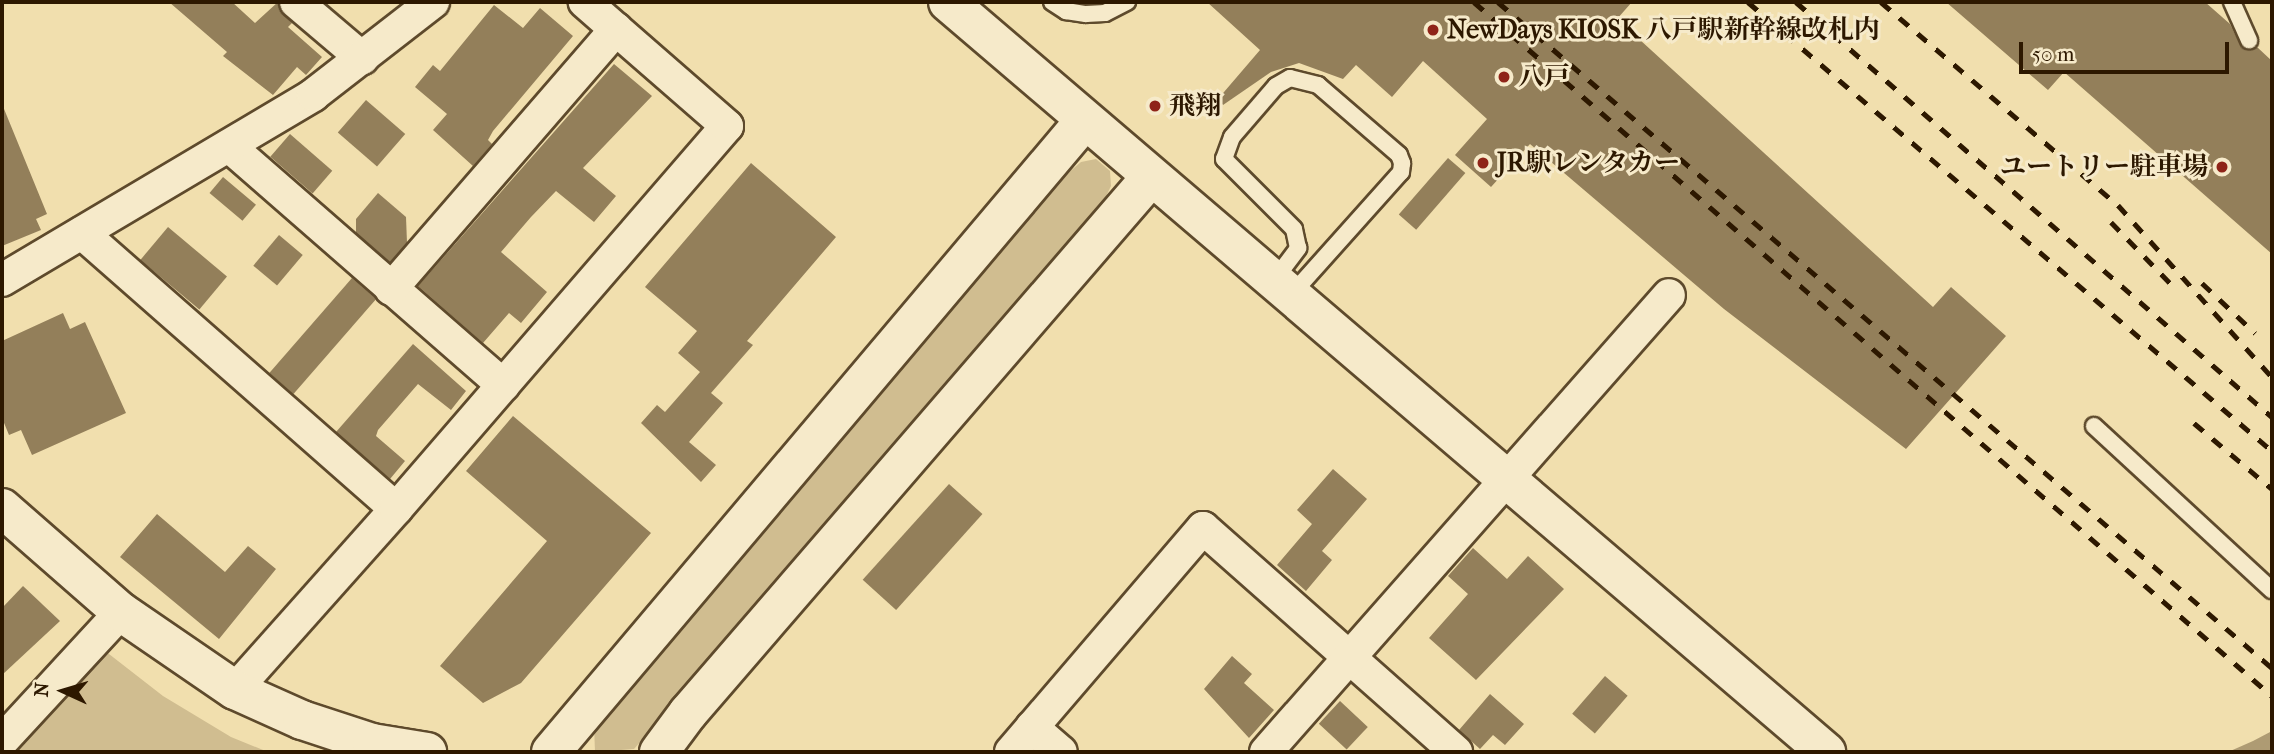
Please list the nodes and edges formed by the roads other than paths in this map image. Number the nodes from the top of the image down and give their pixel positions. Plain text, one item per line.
1 (296, 2) edge
2 (433, 2) edge
3 (585, 2) edge
4 (948, 2) edge
5 (1052, 2) edge
6 (1127, 2) edge
7 (2232, 2) edge
8 (616, 29) junction
9 (2249, 40) dead end
10 (362, 58) junction
11 (1085, 120) junction
12 (229, 146) junction
13 (1151, 177) junction
14 (82, 233) junction
15 (2, 280) edge
16 (1284, 287) junction
17 (391, 289) junction
18 (1669, 295) dead end
19 (503, 385) junction
20 (2094, 426) dead end
21 (1507, 478) junction
22 (2, 509) edge
23 (396, 509) junction
24 (2272, 590) edge
25 (121, 612) junction
26 (1347, 658) junction
27 (235, 690) junction
28 (1032, 727) junction
29 (4, 733) edge
30 (427, 752) edge
31 (551, 752) edge
32 (659, 752) edge
33 (1011, 752) edge
34 (1061, 752) edge
35 (1266, 752) edge
36 (1456, 752) edge
37 (1826, 752) edge

1 - 10 street
2 - 10 street
3 - 8 street
4 - 11 street
5 - 6 lane
7 - 9 lane
8 - 17 street
8 - 19 street
10 - 12 street
11 - 13 street
11 - 31 street
12 - 14 street
12 - 17 street
13 - 16 street
13 - 32 street
14 - 15 street
14 - 23 street
16 - 16 lane
16 - 21 street
17 - 19 street
18 - 21 street
19 - 23 street
20 - 24 lane
21 - 26 street
21 - 37 street
22 - 25 street
23 - 27 street
25 - 27 street
25 - 29 street
26 - 28 street
26 - 35 street
26 - 36 street
27 - 30 street
28 - 33 street
28 - 34 street

